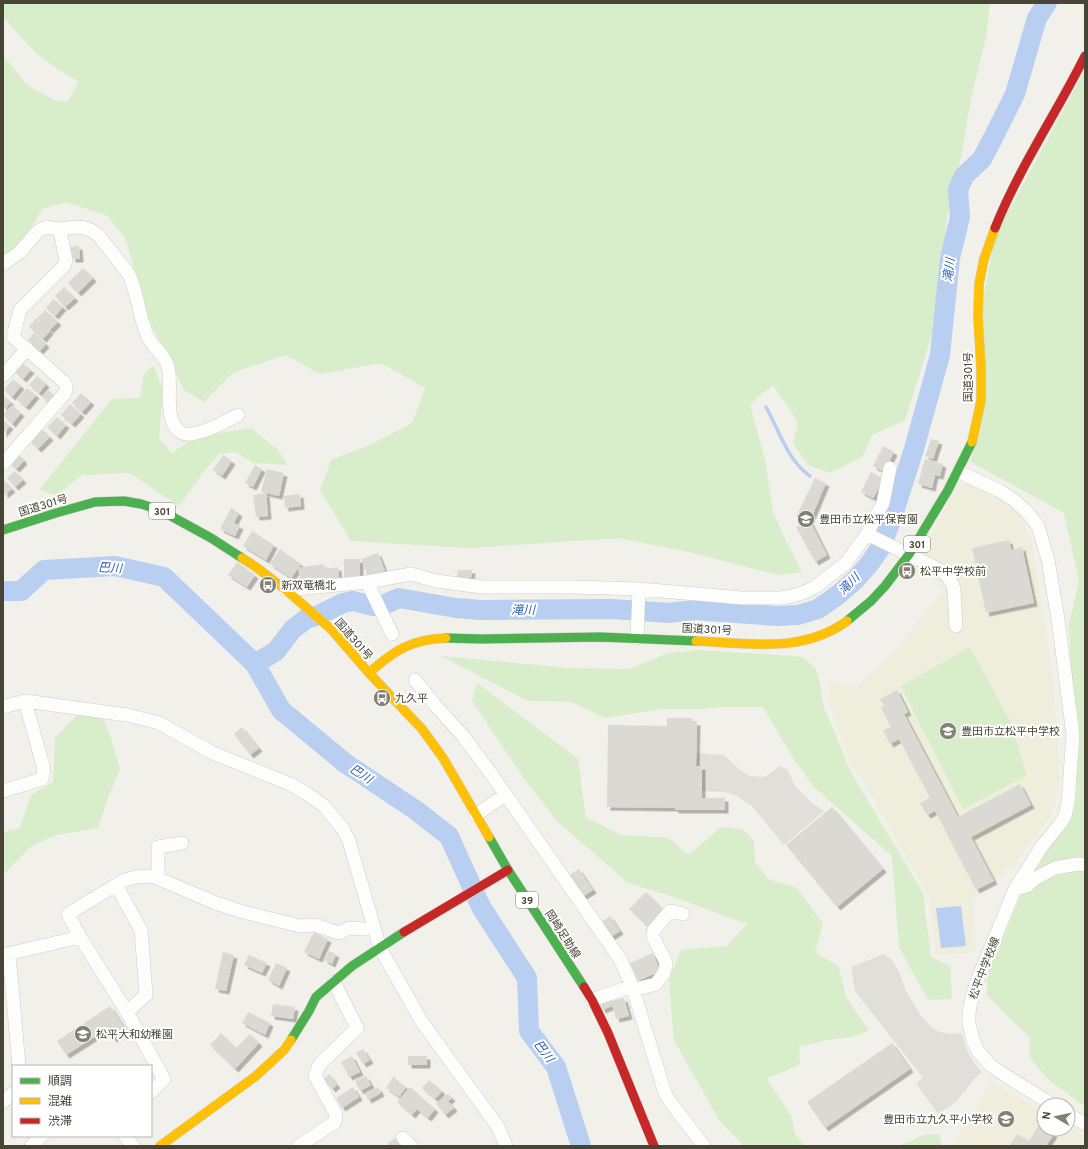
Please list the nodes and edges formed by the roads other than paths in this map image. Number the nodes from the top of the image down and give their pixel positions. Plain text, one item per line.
1 (1085, 56) edge
2 (60, 229) junction
3 (3, 264) edge
4 (27, 349) junction
5 (3, 376) edge
6 (238, 415) dead end
7 (3, 464) edge
8 (890, 468) dead end
9 (958, 472) junction
10 (3, 530) edge
11 (867, 534) junction
12 (909, 556) junction
13 (369, 586) junction
14 (640, 589) junction
15 (286, 590) junction
16 (956, 626) dead end
17 (392, 634) dead end
18 (637, 638) junction
19 (369, 673) junction
20 (415, 680) dead end
21 (25, 701) junction
22 (3, 707) edge
23 (3, 791) edge
24 (505, 795) junction
25 (476, 815) junction
26 (182, 843) dead end
27 (1085, 865) edge
28 (508, 870) junction
29 (158, 878) junction
30 (116, 884) junction
31 (1015, 889) junction
32 (683, 914) dead end
33 (364, 929) dead end
34 (80, 937) junction
35 (380, 948) junction
36 (6, 955) edge
37 (334, 982) junction
38 (632, 988) junction
39 (592, 1000) junction
40 (127, 1012) junction
41 (20, 1065) edge
42 (152, 1091) edge
43 (12, 1093) edge
44 (1040, 1097) edge
45 (3, 1102) edge
46 (1076, 1119) edge
47 (1085, 1124) edge
48 (41, 1137) edge
49 (126, 1137) edge
50 (31, 1146) edge
51 (133, 1146) edge
52 (160, 1146) edge
53 (299, 1146) edge
54 (506, 1146) edge
55 (654, 1146) edge
56 (704, 1146) edge

1 - 9 main road, 国道301号 / 301
2 - 3 street
2 - 4 street
2 - 6 street
4 - 5 street
4 - 7 street
8 - 11 street
9 - 12 main road, 国道301号 / 301
9 - 31 street, 松平中学校線
10 - 15 main road, 国道301号 / 301
11 - 12 street
11 - 14 street
12 - 16 street
12 - 18 main road, 国道301号 / 301
13 - 14 street
13 - 15 street
13 - 17 street
14 - 18 street
15 - 19 main road, 国道301号 / 301
18 - 19 main road, 国道301号 / 301
19 - 25 main road, 岡崎足助線 / 39
20 - 24 street
21 - 22 street
21 - 23 street
21 - 35 street
24 - 25 street
24 - 38 street
25 - 28 main road, 岡崎足助線 / 39
26 - 29 street
27 - 31 street
28 - 35 main road
28 - 39 main road, 岡崎足助線 / 39
29 - 30 street
29 - 33 street
30 - 34 street
30 - 40 street
31 - 44 street, 松平中学校線
32 - 38 street
34 - 36 street
34 - 40 street
35 - 37 main road
35 - 54 street
36 - 41 street
37 - 52 main road
37 - 53 street
38 - 39 street
38 - 56 street
39 - 55 main road, 岡崎足助線 / 39
40 - 42 street
43 - 45 street
46 - 47 street
48 - 50 street
49 - 51 street

